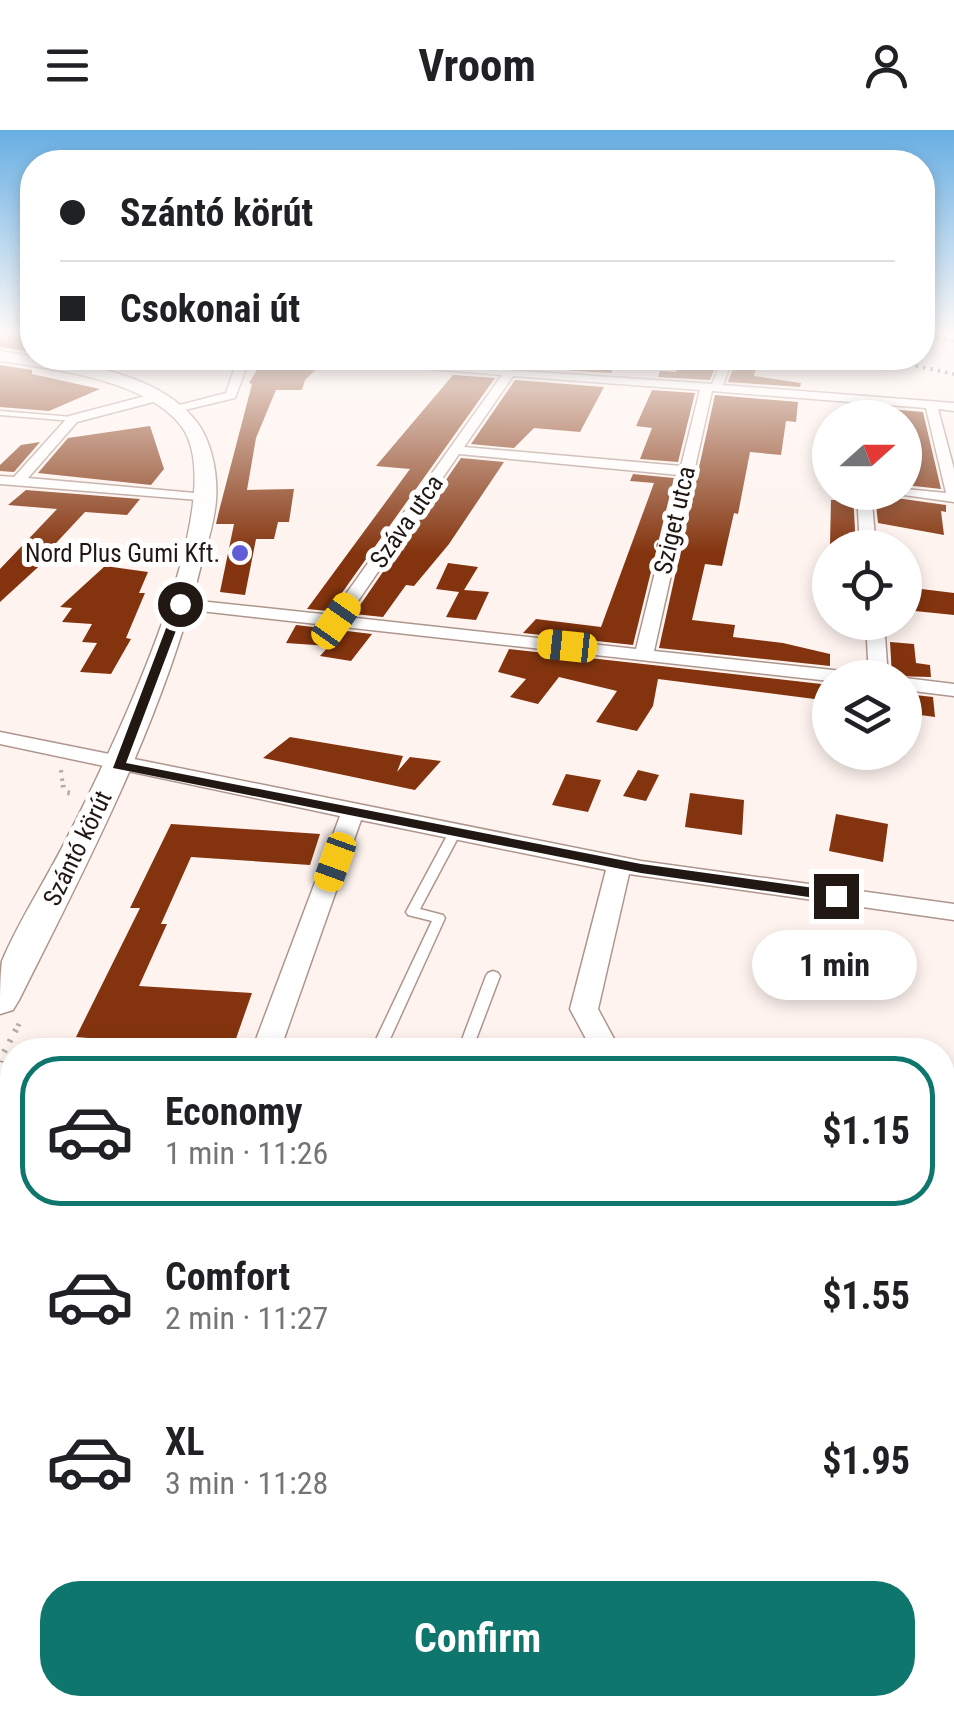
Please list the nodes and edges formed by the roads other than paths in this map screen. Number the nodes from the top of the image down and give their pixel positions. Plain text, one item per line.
1 (121, 407) edge
2 (170, 407) edge
3 (188, 407) edge
4 (485, 407) edge
5 (706, 407) edge
6 (931, 407) edge
7 (176, 410) junction
8 (0, 413) edge
9 (73, 420) junction
10 (455, 450) junction
11 (685, 470) junction
12 (0, 480) edge
13 (17, 482) junction
14 (922, 495) edge
15 (954, 497) edge
16 (206, 498) junction
17 (180, 604) junction
18 (336, 621) junction
19 (644, 654) junction
20 (812, 673) edge
21 (922, 686) edge
22 (954, 690) edge
23 (0, 738) edge
24 (118, 766) junction
25 (352, 812) junction
26 (456, 832) junction
27 (619, 864) junction
28 (954, 912) edge
29 (493, 976) dead end
30 (0, 1000) edge
31 (270, 1038) edge
32 (383, 1038) edge
33 (470, 1038) edge
34 (600, 1038) edge

1 - 9 street
2 - 7 street
3 - 7 street
4 - 10 street, Száva utca
5 - 11 street, Sziget utca
6 - 15 street
7 - 16 street, Szántó körút
8 - 9 lane
9 - 13 street
10 - 11 street
10 - 18 street, Száva utca
11 - 19 street, Sziget utca
12 - 13 street
13 - 16 street
14 - 15 street
16 - 17 street, Szántó körút
17 - 18 street
17 - 24 street, Szántó körút
18 - 19 street
19 - 20 street
21 - 22 street
23 - 24 street
24 - 25 street
24 - 30 street, Szántó körút
25 - 26 street
25 - 31 street
26 - 27 street
26 - 32 lane
27 - 28 street
27 - 34 street
29 - 33 lane

